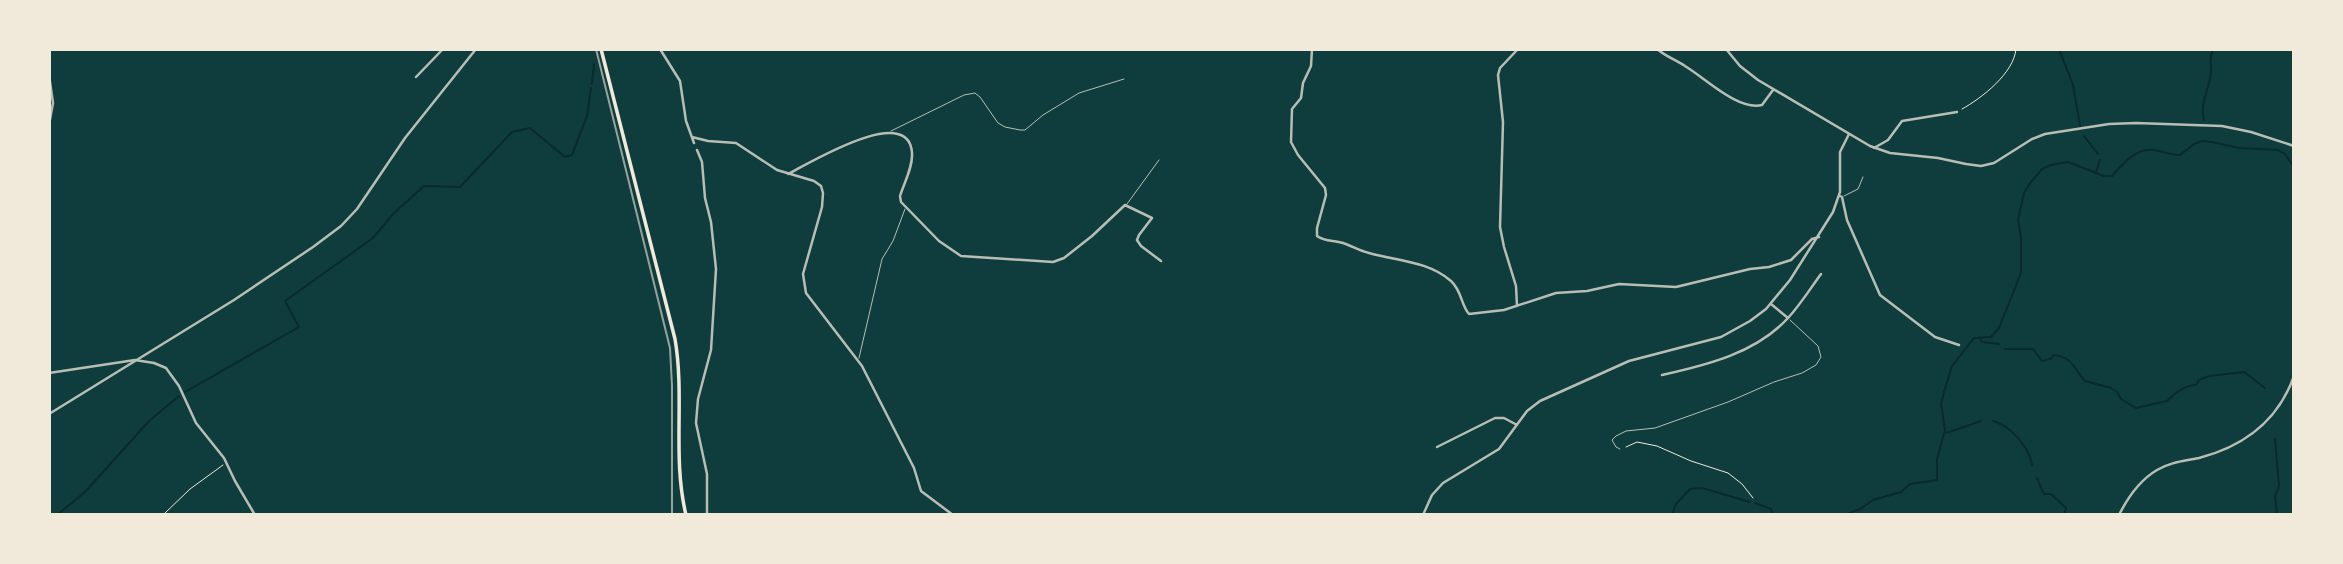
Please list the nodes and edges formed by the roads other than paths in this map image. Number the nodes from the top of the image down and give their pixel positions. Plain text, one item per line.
1 (443, 49) edge
2 (476, 49) edge
3 (601, 49) edge
4 (660, 49) edge
5 (1312, 49) edge
6 (1518, 49) edge
7 (1657, 49) edge
8 (1726, 49) edge
9 (49, 75) edge
10 (416, 77) dead end
11 (1124, 79) dead end
12 (1773, 90) junction
13 (1957, 112) road end
14 (49, 125) edge
15 (890, 132) junction
16 (1849, 134) junction
17 (692, 137) junction
18 (694, 143) dead end
19 (2294, 146) edge
20 (1874, 148) junction
21 (697, 150) dead end
22 (1159, 159) dead end
23 (788, 174) junction
24 (1863, 177) dead end
25 (1841, 196) junction
26 (1125, 205) junction
27 (906, 207) junction
28 (1819, 237) junction
29 (1161, 261) dead end
30 (1821, 274) dead end
31 (1771, 304) junction
32 (1517, 306) junction
33 (1788, 318) junction
34 (1959, 345) dead end
35 (135, 360) junction
36 (859, 360) junction
37 (49, 373) edge
38 (1662, 375) dead end
39 (2294, 376) edge
40 (49, 414) edge
41 (1517, 425) junction
42 (1437, 447) dead end
43 (1620, 449) road end
44 (255, 515) edge
45 (686, 515) edge
46 (707, 515) edge
47 (953, 515) edge
48 (1423, 515) edge
49 (2119, 515) edge

1 - 10 street
2 - 35 street
3 - 45 main road
4 - 17 street
5 - 32 street
6 - 32 street
7 - 12 street
8 - 12 street
9 - 14 street
11 - 15 lane
12 - 16 street
13 - 20 street
15 - 23 street
15 - 27 street
16 - 20 street
16 - 25 street
17 - 18 street
17 - 23 street
19 - 20 street
21 - 46 street
22 - 26 lane
23 - 36 street
24 - 25 lane
25 - 28 street
25 - 34 street
26 - 27 street
26 - 29 street
27 - 36 lane
28 - 31 street
28 - 32 street
30 - 33 street
31 - 33 street
31 - 41 street
33 - 38 street
33 - 43 lane
35 - 37 street
35 - 40 street
35 - 44 street
36 - 47 street
39 - 49 street
41 - 42 street
41 - 48 street

